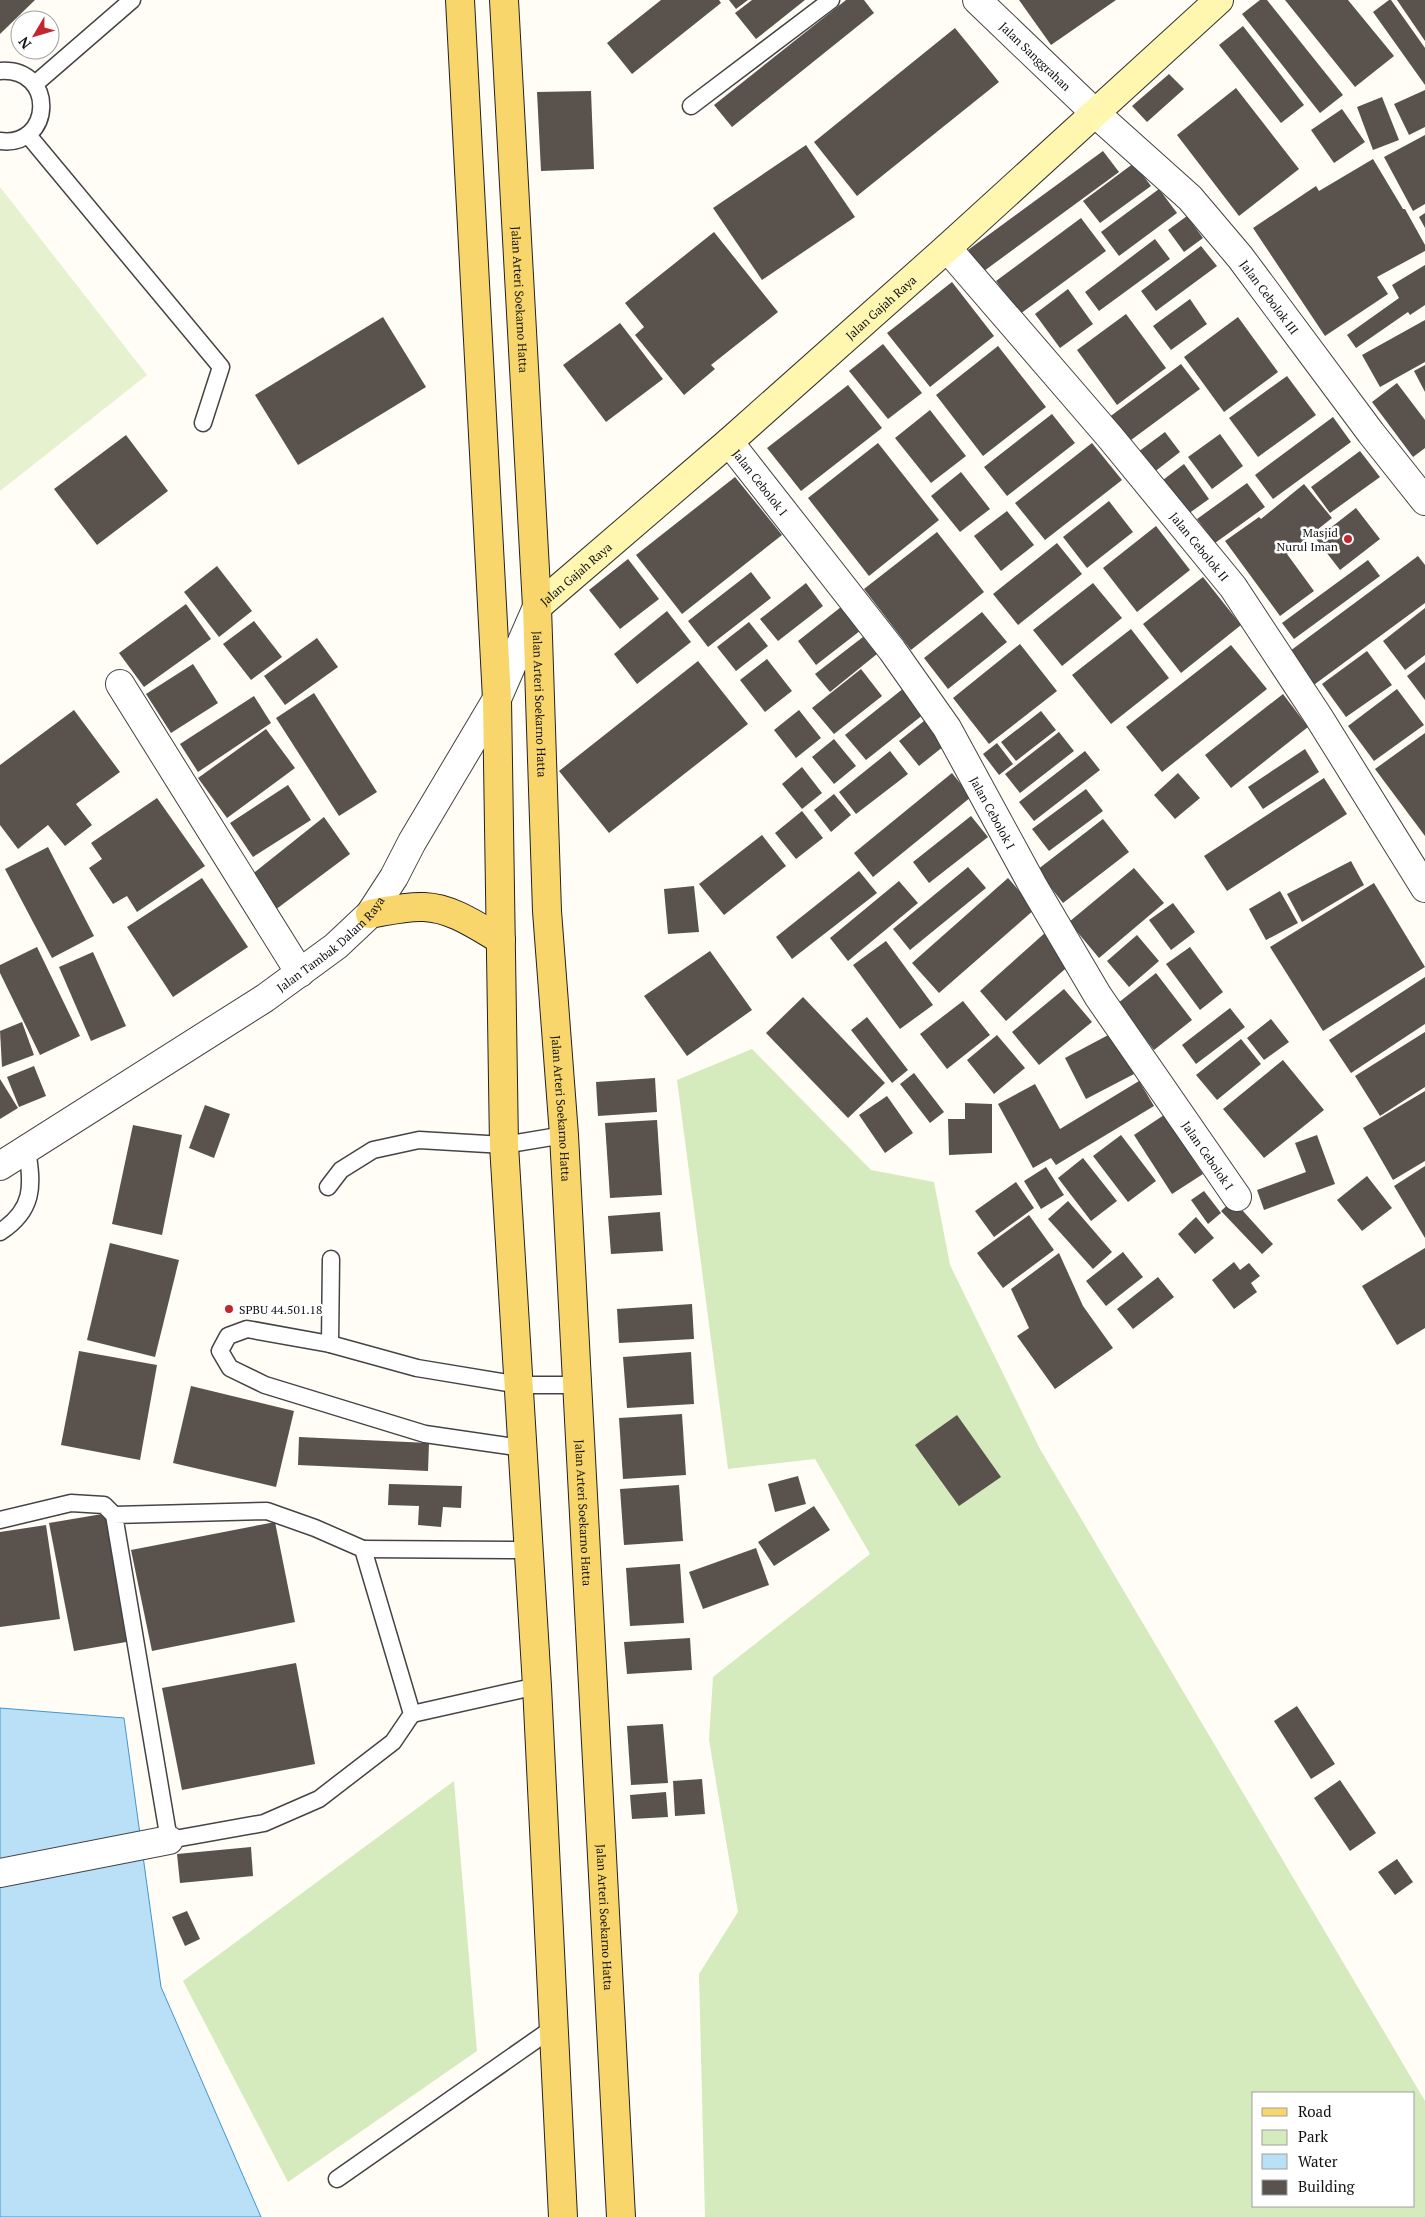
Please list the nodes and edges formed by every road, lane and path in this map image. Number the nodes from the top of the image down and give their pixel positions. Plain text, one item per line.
1 (132, 0) edge
2 (460, 0) edge
3 (504, 0) edge
4 (831, 0) edge
5 (977, 0) edge
6 (1212, 2) edge
7 (0, 71) edge
8 (35, 84) junction
9 (691, 106) dead end
10 (1094, 112) junction
11 (28, 135) junction
12 (0, 141) edge
13 (947, 248) junction
14 (203, 423) dead end
15 (729, 442) junction
16 (1425, 500) edge
17 (537, 607) junction
18 (120, 684) dead end
19 (496, 699) junction
20 (1422, 876) edge
21 (370, 914) junction
22 (502, 940) junction
23 (300, 973) junction
24 (564, 1135) junction
25 (504, 1145) junction
26 (27, 1150) junction
27 (0, 1166) edge
28 (328, 1187) dead end
29 (1237, 1197) dead end
30 (0, 1232) edge
31 (331, 1259) dead end
32 (330, 1344) junction
33 (520, 1384) junction
34 (577, 1386) junction
35 (522, 1448) junction
36 (114, 1515) junction
37 (0, 1520) edge
38 (363, 1549) junction
39 (528, 1550) junction
40 (536, 1686) junction
41 (412, 1714) junction
42 (169, 1840) junction
43 (0, 1874) edge
44 (553, 2028) junction
45 (337, 2179) dead end
46 (563, 2217) edge
47 (621, 2217) edge

1 - 8 lane
2 - 19 main road
3 - 17 main road, Jalan Arteri Soekarno Hatta
4 - 9 lane
5 - 10 street, Jalan Sanggrahan
6 - 10 main road, Jalan Gajah Raya
7 - 8 lane
8 - 11 lane
10 - 13 main road, Jalan Gajah Raya
10 - 16 street, Jalan Cebolok III
11 - 12 lane
11 - 14 lane
13 - 15 main road, Jalan Gajah Raya
13 - 20 street, Jalan Cebolok II
15 - 17 main road, Jalan Gajah Raya
15 - 29 street, Jalan Cebolok I
17 - 19 street, Jalan Tambak Dalam Raya
17 - 24 main road, Jalan Arteri Soekarno Hatta
18 - 23 street
19 - 21 street, Jalan Tambak Dalam Raya
19 - 22 main road
21 - 22 main road
21 - 23 street, Jalan Tambak Dalam Raya
22 - 25 main road
23 - 26 street, Jalan Tambak Dalam Raya
24 - 25 lane
24 - 34 main road, Jalan Arteri Soekarno Hatta
25 - 28 lane
25 - 33 main road
26 - 27 street, Jalan Tambak Dalam Raya
26 - 30 lane
31 - 32 lane
32 - 33 lane
32 - 35 lane
33 - 34 lane
33 - 35 main road
34 - 47 main road, Jalan Arteri Soekarno Hatta
35 - 39 main road
36 - 37 lane
36 - 38 lane
36 - 42 lane
38 - 39 lane
38 - 41 lane
39 - 40 main road
40 - 41 lane
40 - 44 main road
41 - 42 lane
42 - 43 street
44 - 45 lane
44 - 46 main road

